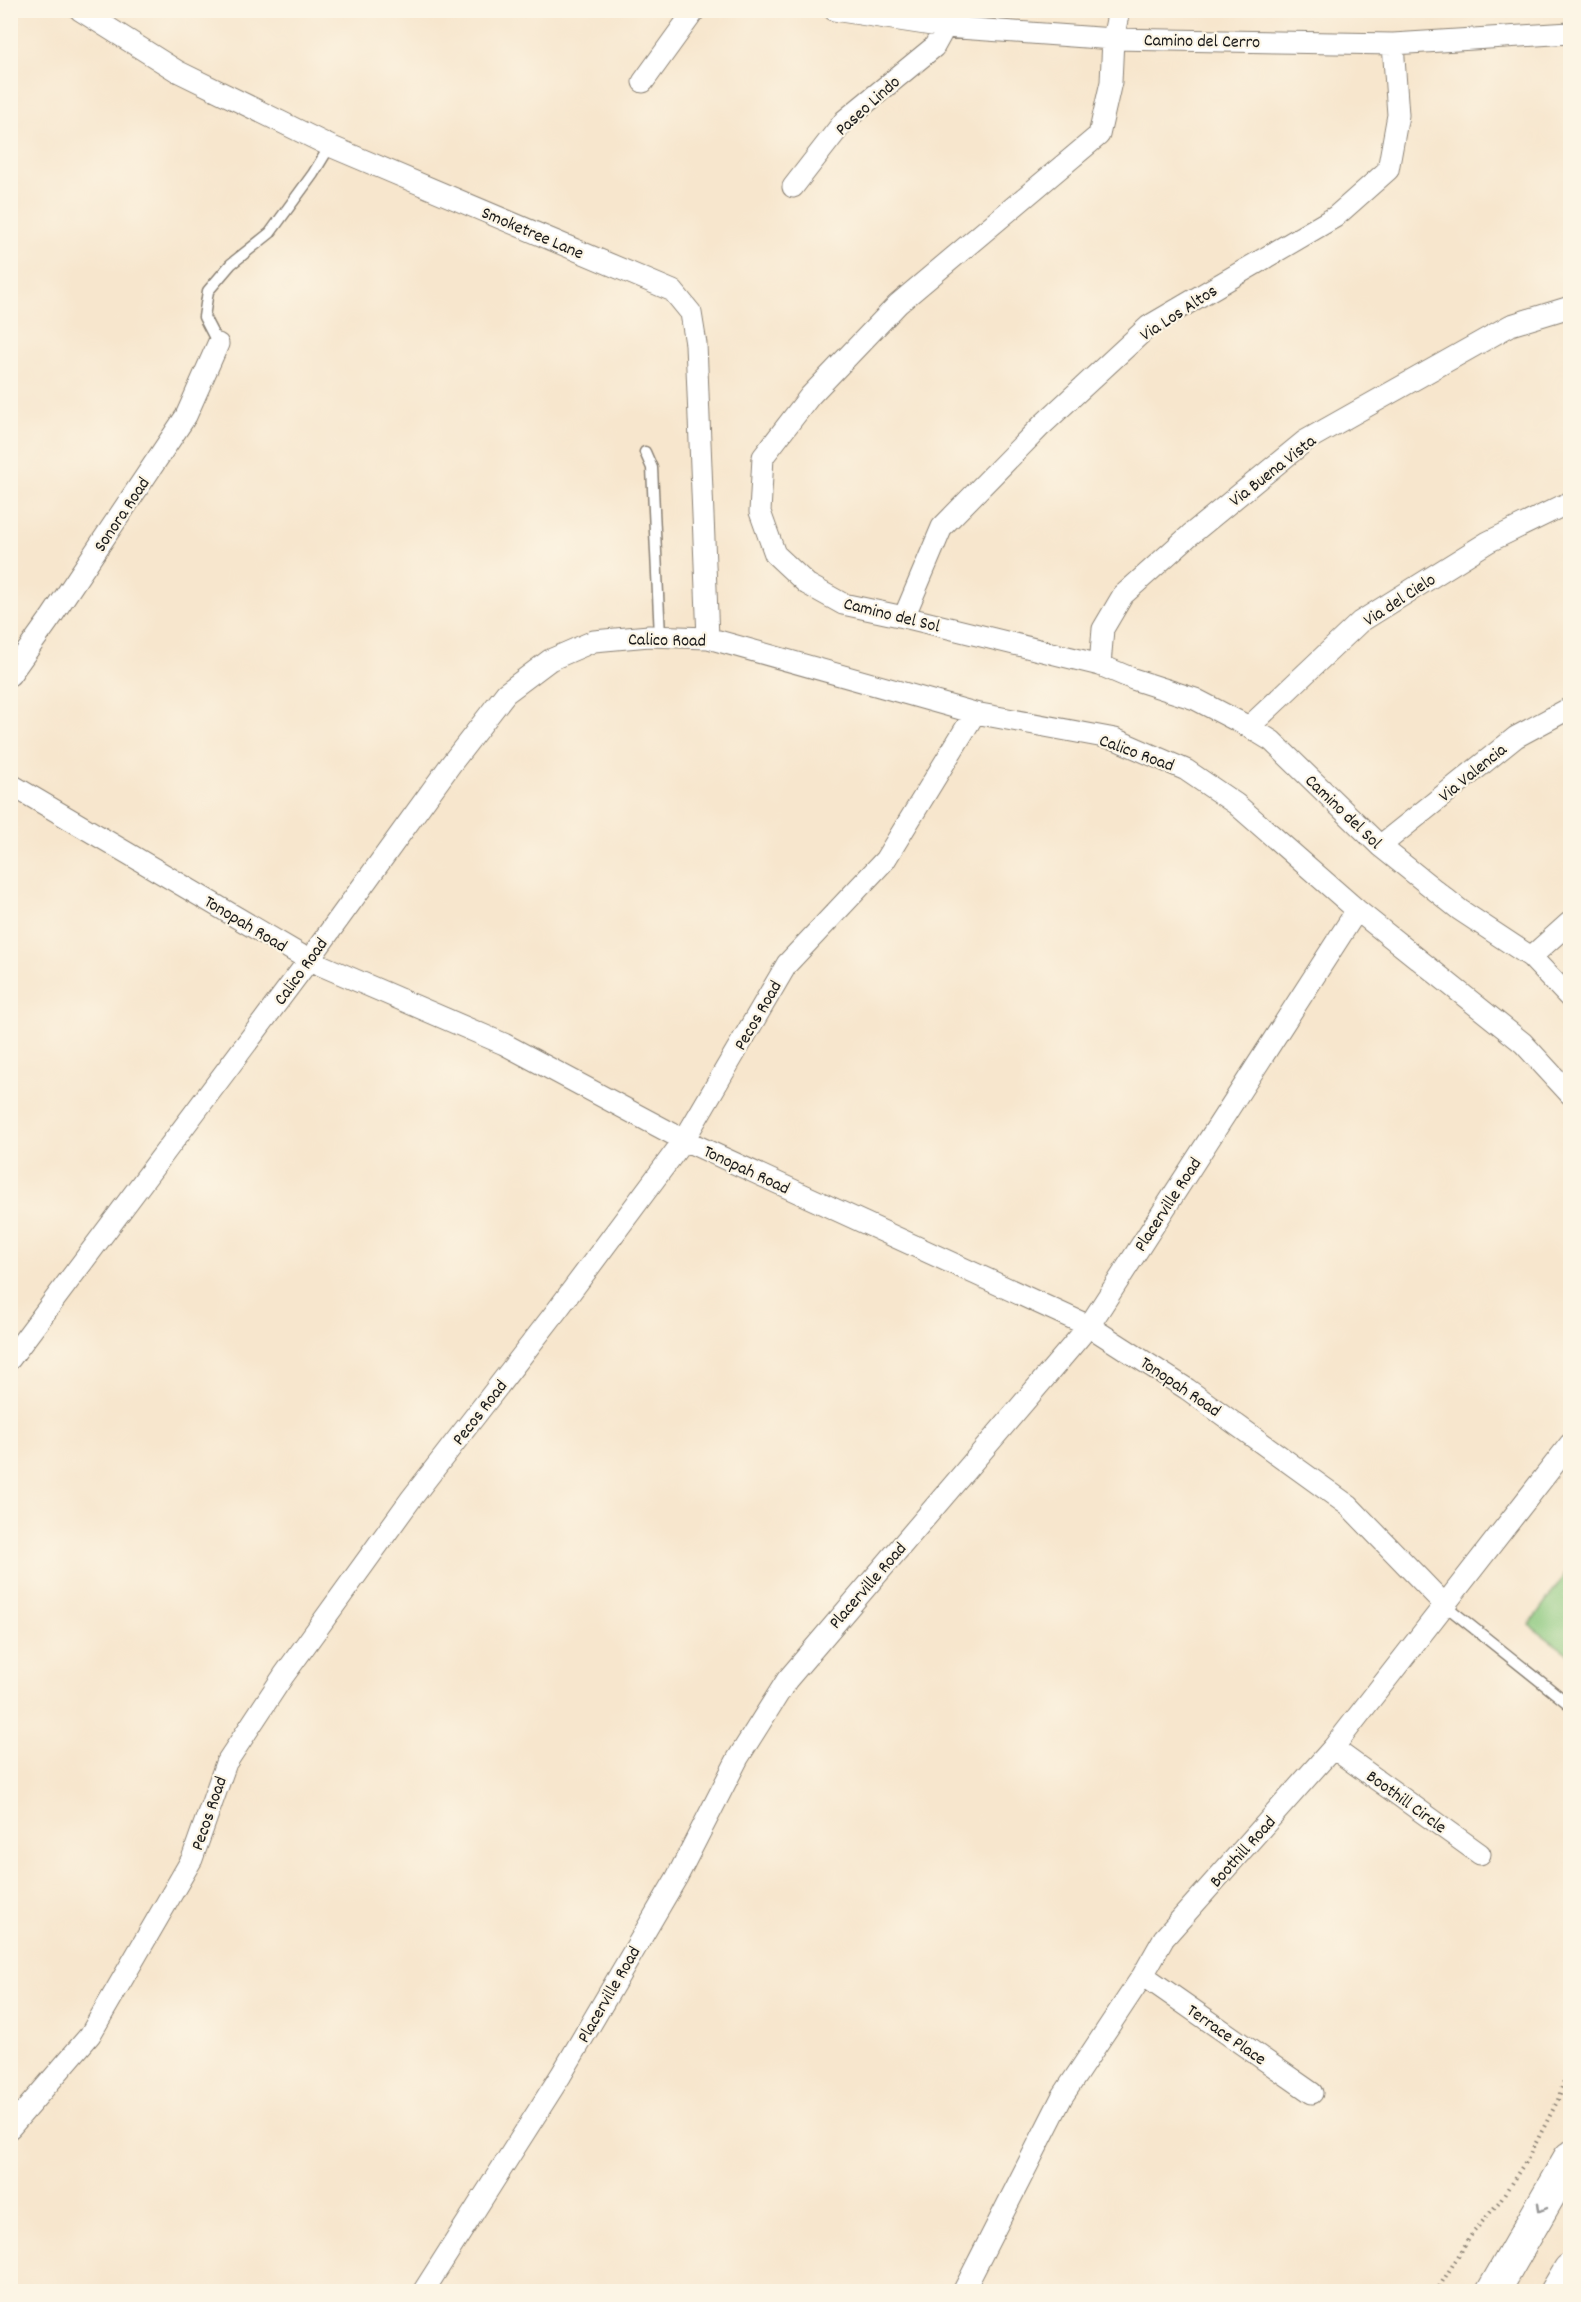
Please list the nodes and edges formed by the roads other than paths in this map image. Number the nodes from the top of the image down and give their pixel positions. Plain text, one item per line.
1 (80, 10) edge
2 (696, 10) edge
3 (834, 10) edge
4 (1119, 10) edge
5 (945, 27) junction
6 (1570, 33) edge
7 (1113, 39) junction
8 (1393, 44) junction
9 (643, 82) dead end
10 (330, 146) junction
11 (793, 186) dead end
12 (1570, 307) edge
13 (218, 344) joint
14 (645, 452) dead end
15 (1570, 502) edge
16 (904, 617) junction
17 (660, 636) junction
18 (708, 638) junction
19 (1100, 665) junction
20 (10, 675) edge
21 (1570, 708) edge
22 (975, 713) junction
23 (1249, 727) junction
24 (10, 784) edge
25 (1380, 846) junction
26 (1356, 910) junction
27 (1570, 922) edge
28 (1531, 957) junction
29 (309, 960) junction
30 (1570, 998) edge
31 (1570, 1094) edge
32 (684, 1140) junction
33 (1089, 1326) junction
34 (10, 1359) edge
35 (1570, 1444) edge
36 (1446, 1606) junction
37 (1570, 1705) edge
38 (1333, 1748) junction
39 (1480, 1854) dead end
40 (1143, 1975) junction
41 (1312, 2092) dead end
42 (10, 2128) edge
43 (1570, 2158) edge
44 (1570, 2270) edge
45 (423, 2292) edge
46 (963, 2292) edge
47 (1494, 2292) edge
48 (1557, 2292) edge

1 - 10 street, Smoketree Lane
2 - 9 street
3 - 5 street, Camino del Cerro
4 - 7 street, Camino del Sol
5 - 7 street, Camino del Cerro
5 - 11 street, Paseo Lindo
6 - 8 street, Camino del Cerro
7 - 8 street, Camino del Cerro
7 - 16 street, Camino del Sol
8 - 16 street, Via Los Altos
10 - 13 lane
10 - 18 street, Smoketree Lane
12 - 19 street, Via Buena Vista
13 - 20 street, Sonora Road
14 - 17 lane
15 - 23 street, Via del Cielo
16 - 19 street, Camino del Sol
17 - 18 street, Calico Road
17 - 29 street, Calico Road
18 - 22 street, Calico Road
19 - 23 street, Camino del Sol
21 - 25 street, Via Valencia
22 - 26 street, Calico Road
22 - 32 street, Pecos Road
23 - 25 street, Camino del Sol
24 - 29 street, Tonopah Road
25 - 28 street, Camino del Sol
26 - 31 street, Calico Road
26 - 33 street, Placerville Road
27 - 28 street
28 - 30 street, Camino del Sol
29 - 32 street, Tonopah Road
29 - 34 street, Calico Road
32 - 33 street, Tonopah Road
32 - 42 street, Pecos Road
33 - 36 street, Tonopah Road
33 - 45 street, Placerville Road
35 - 36 street, Boothill Road
36 - 37 lane
36 - 38 street, Boothill Road
38 - 39 street, Boothill Circle
38 - 40 street, Boothill Road
40 - 41 street, Terrace Place
40 - 46 street, Boothill Road
43 -> 47 main road
44 - 48 main road

